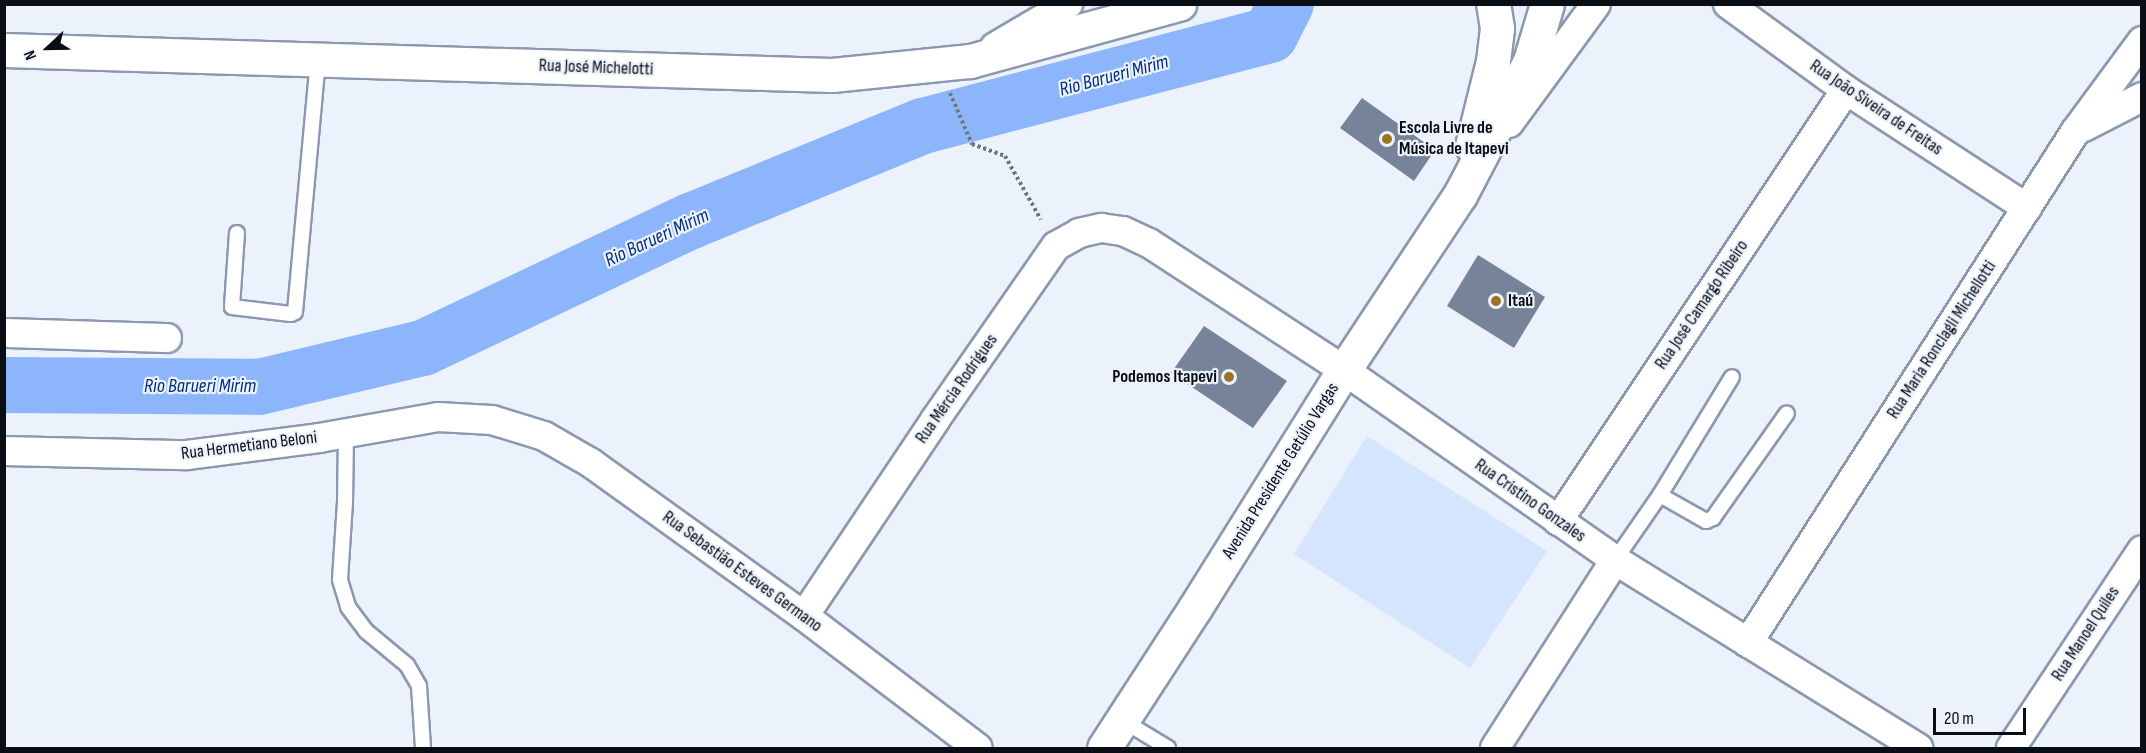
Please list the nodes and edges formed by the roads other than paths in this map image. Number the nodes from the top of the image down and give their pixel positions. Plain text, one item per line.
1 (1068, 4) edge
2 (1179, 4) edge
3 (1492, 4) edge
4 (1547, 4) edge
5 (1596, 4) edge
6 (1728, 4) edge
7 (1757, 13) edge
8 (2142, 41) edge
9 (4, 50) edge
10 (318, 59) junction
11 (970, 61) junction
12 (1846, 90) junction
13 (2142, 98) edge
14 (2075, 132) junction
15 (1468, 181) junction
16 (2027, 208) junction
17 (237, 233) dead end
18 (1149, 243) joint
19 (4, 333) edge
20 (167, 338) dead end
21 (1344, 370) junction
22 (1732, 377) dead end
23 (1787, 413) dead end
24 (492, 420) joint
25 (346, 433) junction
26 (4, 452) edge
27 (1660, 495) junction
28 (1557, 521) junction
29 (2142, 550) edge
30 (1615, 560) junction
31 (804, 616) junction
32 (1748, 643) junction
33 (1122, 720) junction
34 (423, 748) edge
35 (978, 748) edge
36 (1104, 748) edge
37 (1168, 748) edge
38 (1495, 748) edge
39 (1918, 748) edge
40 (2012, 748) edge

1 - 11 street
2 - 11 highway, Rua José Michelotti
3 - 15 highway
4 - 15 highway
5 - 15 street
6 - 7 street, Rua João Siveira de Freitas
7 - 12 street, Rua João Siveira de Freitas
8 - 14 street, Rua Maria Ronclagli Michellotti
9 - 10 highway, Rua José Michelotti
10 - 11 highway, Rua José Michelotti
10 - 17 lane
12 - 16 street, Rua João Siveira de Freitas
12 - 28 street, Rua José Camargo Ribeiro
13 - 14 street
14 - 16 street, Rua Maria Ronclagli Michellotti
15 - 21 highway, Avenida Presidente Getúlio Vargas
16 - 32 street, Rua Maria Ronclagli Michellotti
18 - 21 street, Rua Cristino Gonzales
18 - 31 street, Rua Mércia Rodrigues
19 - 20 street
21 - 28 street, Rua Cristino Gonzales
21 - 33 highway, Avenida Presidente Getúlio Vargas
22 - 27 lane
23 - 27 lane
24 - 25 street, Rua Hermetiano Beloni
24 - 31 street, Rua Sebastião Esteves Germano
25 - 26 street, Rua Hermetiano Beloni
25 - 34 lane
27 - 30 lane
28 - 30 street, Rua Cristino Gonzales
29 - 40 street, Rua Manoel Quiles
30 - 32 street, Rua Cristino Gonzales
30 - 38 street
31 - 35 street, Rua Sebastião Esteves Germano
32 - 39 street, Rua Cristino Gonzales
33 - 36 highway, Avenida Presidente Getúlio Vargas
33 - 37 lane

